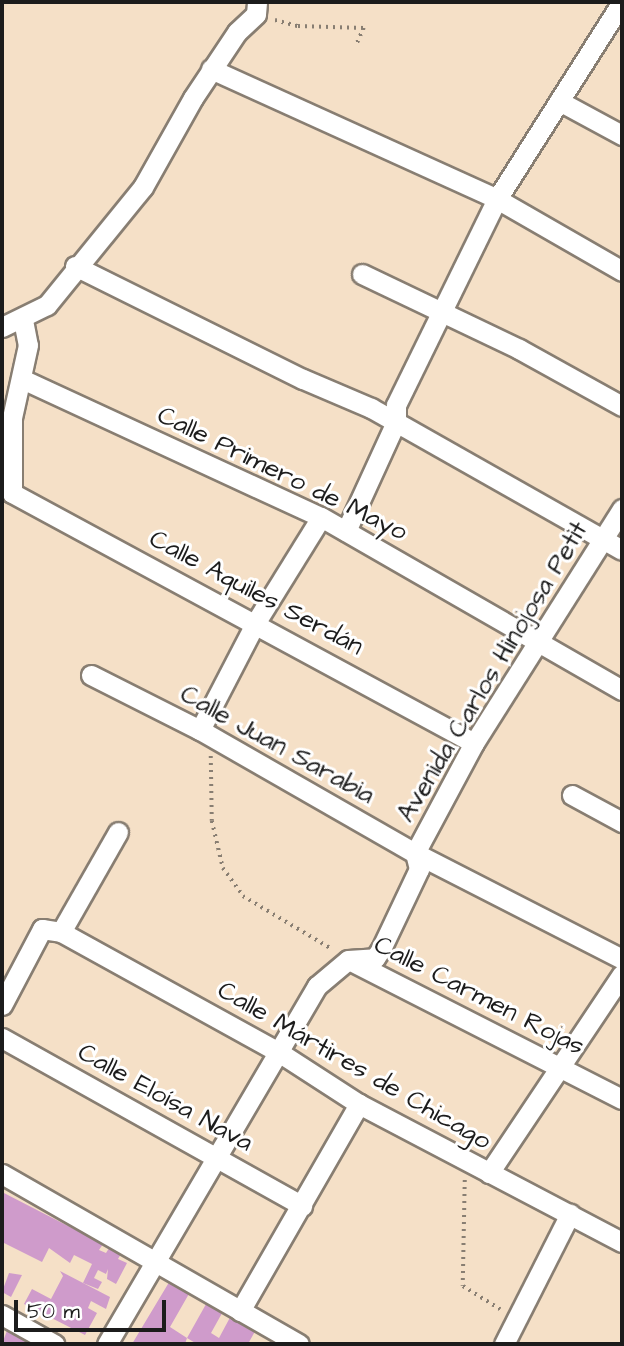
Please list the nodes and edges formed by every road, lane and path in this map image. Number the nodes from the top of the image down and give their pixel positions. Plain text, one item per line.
1 (622, 2) edge
2 (256, 8) edge
3 (356, 46) dead end
4 (211, 69) junction
5 (559, 101) junction
6 (622, 135) edge
7 (498, 199) junction
8 (75, 266) junction
9 (622, 271) edge
10 (362, 274) dead end
11 (443, 311) junction
12 (23, 320) junction
13 (2, 327) edge
14 (22, 379) junction
15 (622, 406) edge
16 (396, 422) junction
17 (622, 509) edge
18 (321, 517) junction
19 (346, 531) junction
20 (603, 540) junction
21 (622, 550) edge
22 (256, 622) junction
23 (536, 641) junction
24 (91, 675) dead end
25 (622, 690) edge
26 (208, 734) junction
27 (474, 743) junction
28 (572, 795) dead end
29 (622, 822) edge
30 (118, 832) dead end
31 (415, 853) junction
32 (61, 932) junction
33 (622, 959) edge
34 (348, 960) junction
35 (622, 974) edge
36 (2, 1005) edge
37 (2, 1038) edge
38 (277, 1051) junction
39 (563, 1068) junction
40 (622, 1099) edge
41 (359, 1104) junction
42 (217, 1155) junction
43 (481, 1168) junction
44 (2, 1174) edge
45 (302, 1206) junction
46 (570, 1214) junction
47 (622, 1242) edge
48 (155, 1261) junction
49 (240, 1311) junction
50 (2, 1315) edge
51 (516, 1319) junction
52 (54, 1344) edge
53 (107, 1344) edge
54 (299, 1344) edge
55 (504, 1344) edge

1 - 5 street
2 - 3 path
2 - 4 street
4 - 7 street
4 - 8 street
5 - 6 street
5 - 7 street
7 - 9 street
7 - 11 street
8 - 12 street
8 - 16 street
10 - 11 street
11 - 15 street
11 - 16 street
12 - 13 street
12 - 14 street
14 - 18 street, Calle Primero de Mayo
14 - 22 street, Calle Aquiles Serdán
16 - 19 street
16 - 20 street
17 - 20 street, Avenida Carlos Hinojosa Petit
18 - 19 street, Calle Primero de Mayo
18 - 22 street
19 - 23 street, Calle Primero de Mayo
20 - 21 street
20 - 23 street, Avenida Carlos Hinojosa Petit
22 - 26 street
22 - 27 street, Calle Aquiles Serdán
23 - 25 street, Calle Primero de Mayo
23 - 27 street, Avenida Carlos Hinojosa Petit
24 - 26 street, Calle Juan Sarabia
26 - 31 street, Calle Juan Sarabia
26 - 34 path
27 - 31 street, Avenida Carlos Hinojosa Petit
28 - 29 street
30 - 32 street
31 - 33 street, Calle Juan Sarabia
31 - 34 street, Avenida Carlos Hinojosa Petit
32 - 36 street
32 - 38 street, Calle Mártires de Chicago
34 - 38 street, Avenida Carlos Hinojosa Petit
34 - 39 street, Calle Carmen Rojas
35 - 39 street
37 - 42 street, Calle Eloísa Nava
38 - 41 street, Calle Mártires de Chicago
38 - 42 street, Avenida Carlos Hinojosa Petit
39 - 40 street, Calle Carmen Rojas
39 - 43 street
41 - 43 street, Calle Mártires de Chicago
41 - 45 street
42 - 45 street, Calle Eloísa Nava
42 - 48 street, Avenida Carlos Hinojosa Petit
43 - 46 street, Calle Mártires de Chicago
43 - 51 path
44 - 48 street
45 - 49 street
46 - 47 street, Calle Mártires de Chicago
46 - 51 street
48 - 49 street
48 - 53 street, Avenida Carlos Hinojosa Petit
49 - 54 street
50 - 52 street
51 - 55 street

